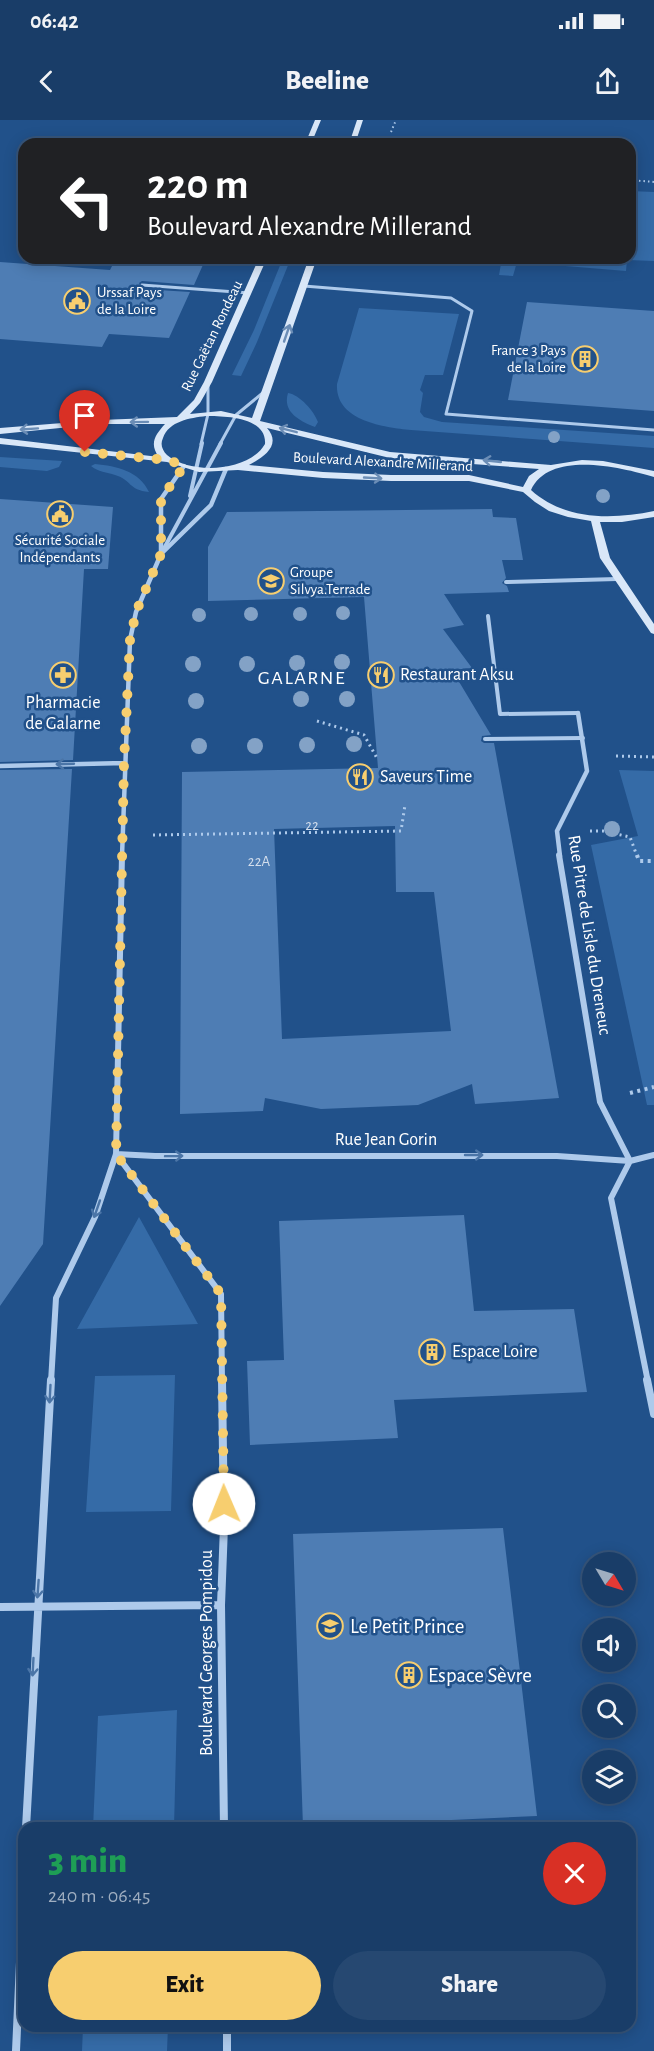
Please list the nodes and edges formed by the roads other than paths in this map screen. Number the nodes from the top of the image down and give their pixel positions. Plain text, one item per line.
1 (318, 120) edge
2 (360, 120) edge
3 (310, 138) edge
4 (354, 138) edge
5 (261, 264) edge
6 (311, 264) edge
7 (142, 285) dead end
8 (304, 286) junction
9 (249, 293) junction
10 (208, 382) junction
11 (268, 388) junction
12 (208, 414) junction
13 (236, 415) junction
14 (178, 421) junction
15 (255, 422) junction
16 (654, 430) edge
17 (0, 431) edge
18 (0, 441) edge
19 (168, 460) junction
20 (184, 466) junction
21 (238, 467) junction
22 (550, 467) junction
23 (194, 469) junction
24 (226, 469) junction
25 (206, 470) junction
26 (654, 474) edge
27 (526, 490) junction
28 (189, 502) junction
29 (654, 514) edge
30 (595, 518) junction
31 (161, 554) junction
32 (617, 579) junction
33 (507, 582) dead end
34 (488, 616) dead end
35 (654, 631) edge
36 (578, 712) joint
37 (583, 738) junction
38 (485, 739) dead end
39 (124, 763) junction
40 (0, 766) edge
41 (116, 1154) junction
42 (654, 1155) edge
43 (630, 1161) junction
44 (654, 1414) edge
45 (221, 1605) junction
46 (0, 1607) edge
47 (36, 1608) junction
48 (26, 1822) edge
49 (224, 1822) edge
50 (18, 2007) edge
51 (227, 2032) edge
52 (16, 2051) edge
53 (227, 2051) edge

1 - 3 street
2 - 4 street
5 - 9 street, Rue Gaëtan Rondeau
6 - 8 street
7 - 9 lane
11 -> 8 street
8 - 16 lane
9 - 10 street, Rue Gaëtan Rondeau
10 - 12 lane
10 - 14 street, Rue Gaëtan Rondeau
11 - 13 lane
11 - 15 street
12 - 13 street, Boulevard Alexandre Millerand
12 - 14 street, Boulevard Alexandre Millerand
12 - 23 lane
13 - 15 street, Boulevard Alexandre Millerand
13 - 25 lane
14 -> 17 street
14 - 19 street, Rue Gaëtan Rondeau
15 - 21 street
22 -> 15 street, Boulevard Alexandre Millerand
18 - 19 street
19 - 20 street
20 - 23 street
20 - 31 street
21 - 24 street
21 -> 27 street, Boulevard Alexandre Millerand
22 - 26 street, Boulevard Alexandre Millerand
22 - 27 street
23 - 25 street
23 - 28 lane
24 - 25 street
24 - 31 street
25 - 28 lane
27 - 30 street
28 - 31 lane
29 - 30 street
30 - 32 street
31 - 39 street
32 - 33 lane
32 - 35 street
34 - 36 lane
36 - 37 street, Rue Pitre de Lisle du Dreneuc
37 - 38 lane
37 - 43 street, Rue Pitre de Lisle du Dreneuc
39 -> 40 street
39 - 41 street
41 -> 43 street, Rue Jean Gorin
41 - 45 street, Boulevard Georges Pompidou
41 -> 47 street
42 - 43 street, Rue Jean Gorin
43 - 44 street
45 - 47 street
45 - 49 street, Boulevard Georges Pompidou
46 - 47 street
47 -> 48 street
50 - 52 street
51 - 53 street

